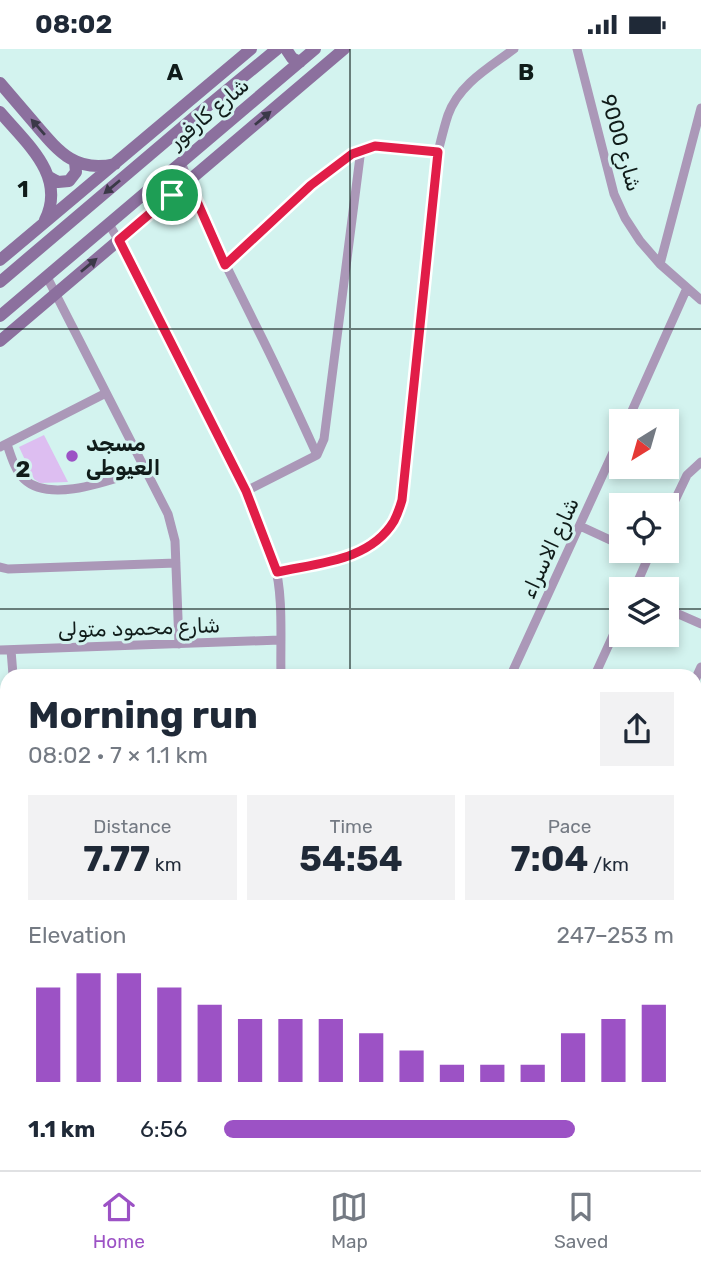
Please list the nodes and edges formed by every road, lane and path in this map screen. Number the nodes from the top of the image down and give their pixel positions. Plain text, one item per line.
1 (251, 49) edge
2 (277, 49) edge
3 (286, 49) edge
4 (315, 49) edge
5 (344, 49) edge
6 (514, 49) edge
7 (577, 49) edge
8 (266, 58) junction
9 (300, 62) junction
10 (282, 76) junction
11 (0, 83) edge
12 (701, 108) edge
13 (0, 112) edge
14 (167, 119) junction
15 (192, 119) junction
16 (361, 149) junction
17 (438, 152) junction
18 (75, 162) junction
19 (181, 162) junction
20 (115, 164) junction
21 (49, 177) junction
22 (188, 181) junction
23 (109, 223) junction
24 (43, 224) junction
25 (119, 240) junction
26 (0, 260) edge
27 (660, 264) junction
28 (225, 265) junction
29 (47, 277) junction
30 (0, 282) edge
31 (687, 288) junction
32 (55, 294) junction
33 (701, 300) edge
34 (0, 316) edge
35 (0, 341) edge
36 (106, 393) junction
37 (633, 409) edge
38 (3, 446) edge
39 (317, 455) junction
40 (609, 462) edge
41 (701, 462) edge
42 (145, 469) junction
43 (246, 491) junction
44 (678, 493) edge
45 (580, 526) junction
46 (609, 539) edge
47 (176, 563) junction
48 (0, 567) edge
49 (277, 572) junction
50 (679, 614) edge
51 (701, 624) edge
52 (280, 640) junction
53 (179, 644) junction
54 (609, 644) edge
55 (0, 650) edge
56 (11, 650) junction
57 (13, 669) edge
58 (281, 669) edge
59 (514, 669) edge
60 (598, 669) edge

1 - 14 street
2 - 8 street, شارع كارفور
3 - 9 street
4 - 9 street, شارع كارفور
22 -> 5 street
6 - 17 street
7 - 27 street, شارع 9000
8 - 10 street
8 - 15 street, شارع كارفور
9 - 10 street, شارع كارفور
10 - 19 street, شارع كارفور
18 -> 11 street
12 - 27 street
13 - 21 street
14 - 15 street
14 - 20 street
15 -> 30 street, شارع كارفور
16 - 17 street
16 - 28 street
16 - 39 street
17 - 49 street
18 - 20 street
18 - 21 street
19 - 22 street
19 - 23 street, شارع كارفور
20 - 24 street
21 - 24 street
22 - 25 street
22 - 28 street
23 - 25 street
23 - 29 street, شارع كارفور
24 - 26 street
32 -> 25 street
25 - 43 street
27 - 31 street, شارع 9000
28 - 39 street
29 - 32 street
29 - 34 street, شارع كارفور
31 - 33 street, شارع 9000
31 - 37 street
32 - 35 street
32 - 36 street
36 - 38 street
36 - 42 street
38 - 42 street
39 - 43 street
40 - 45 street, شارع الاسراء
41 - 44 street
42 - 47 street
43 - 49 street
45 - 46 street
45 - 59 street, شارع الاسراء
47 - 48 street
47 - 53 street
49 - 52 street
50 - 51 street
52 - 53 street, شارع محمود متولى
52 - 58 street
53 - 56 street, شارع محمود متولى
54 - 60 street
55 - 56 street, شارع محمود متولى
56 - 57 street

